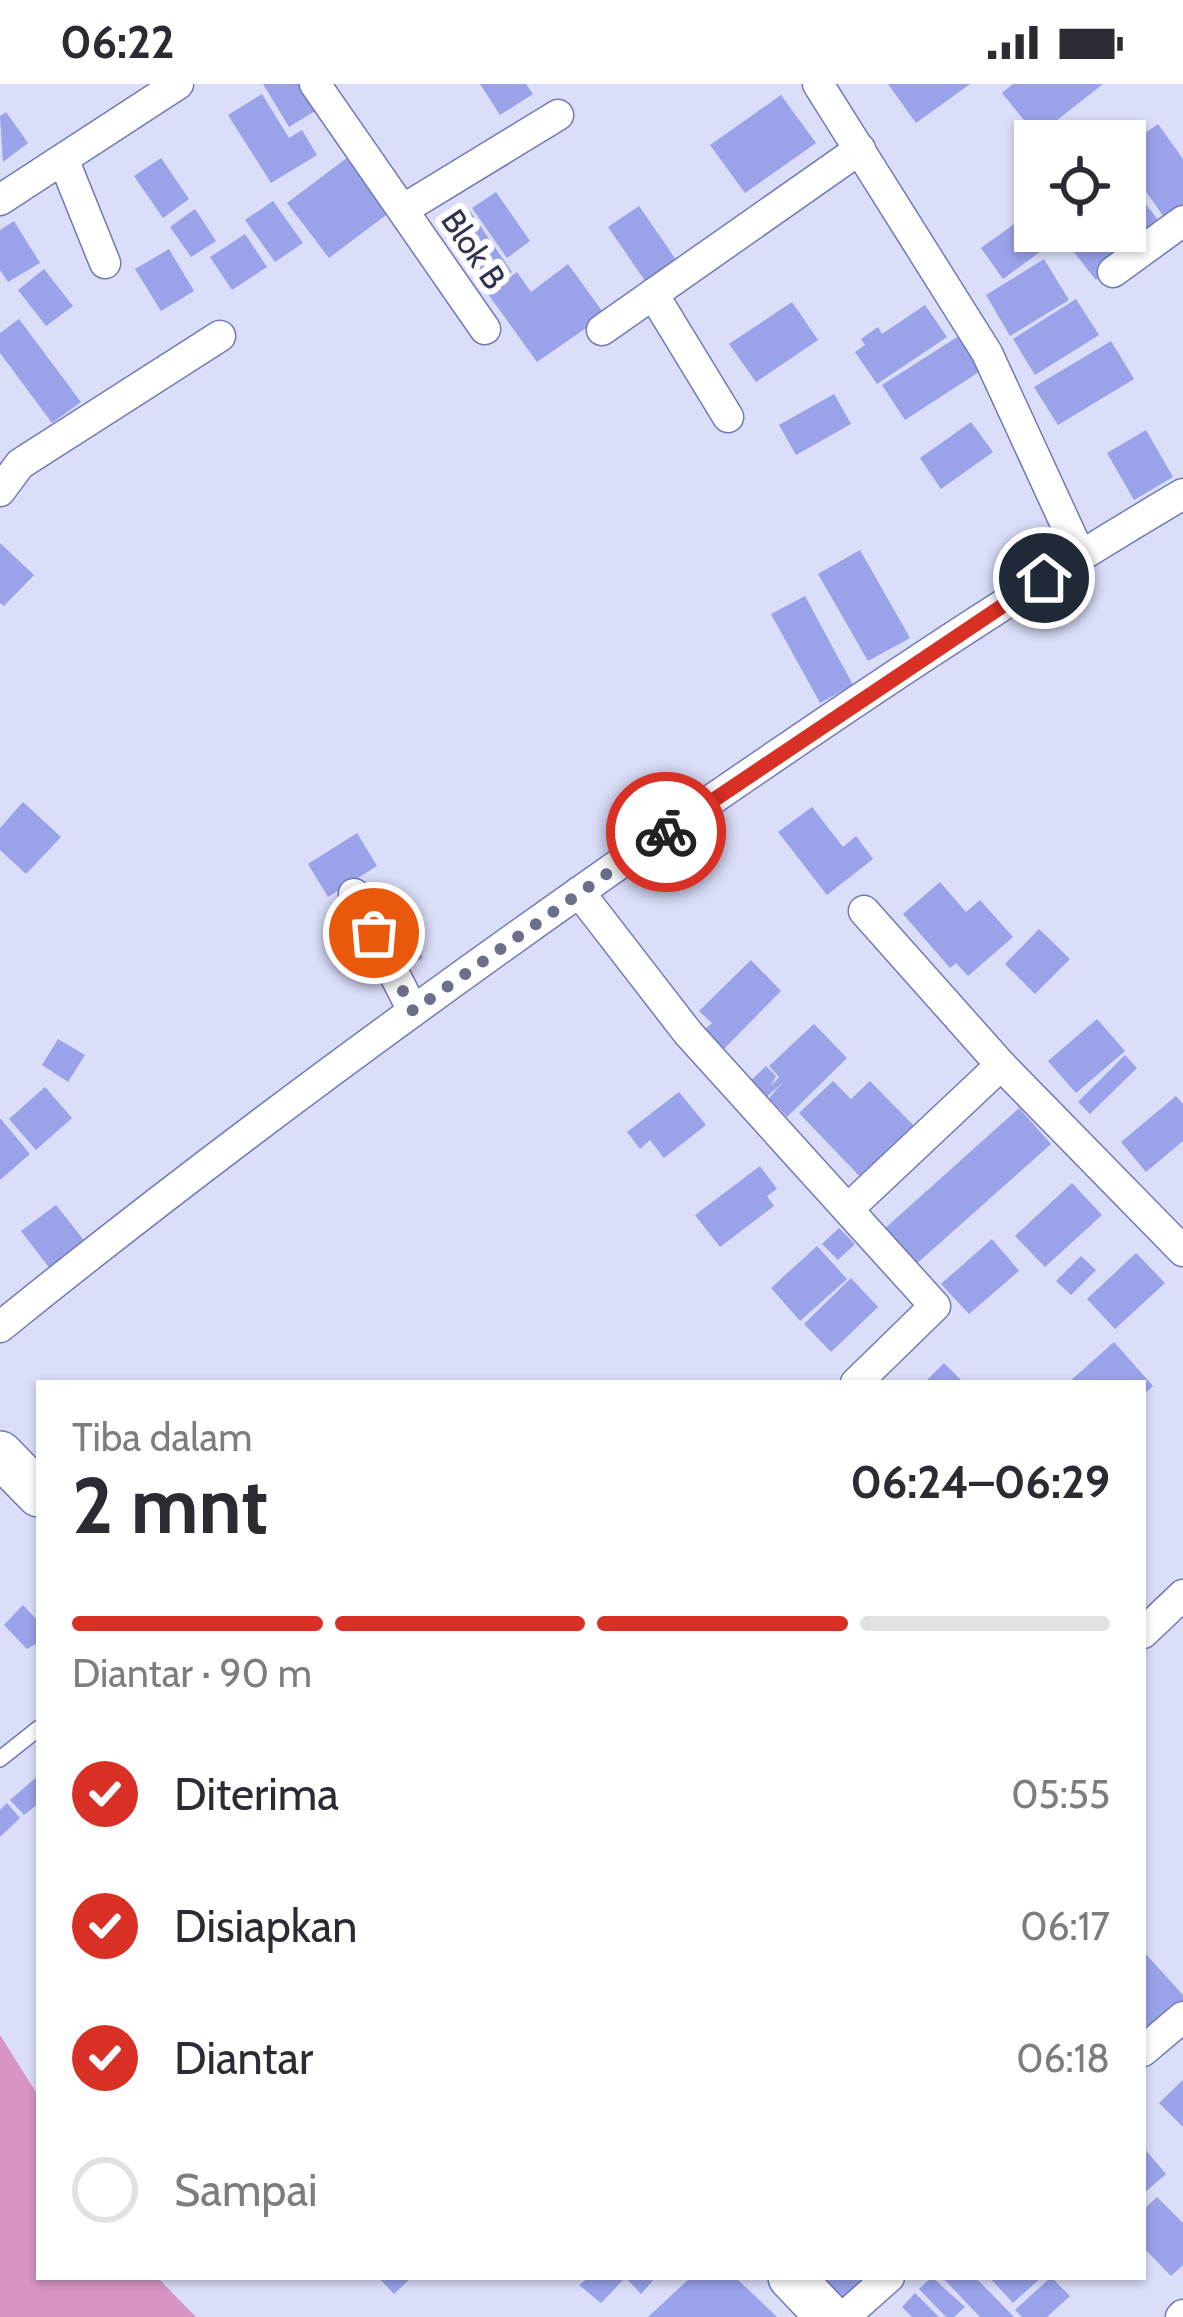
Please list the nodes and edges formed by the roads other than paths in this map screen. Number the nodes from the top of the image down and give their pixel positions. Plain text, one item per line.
1 (178, 84) edge
2 (315, 84) edge
3 (818, 84) edge
4 (558, 116) dead end
5 (860, 149) junction
6 (64, 161) junction
7 (0, 200) edge
8 (404, 209) junction
9 (1183, 221) edge
10 (105, 263) dead end
11 (1113, 272) dead end
12 (653, 294) junction
13 (484, 329) dead end
14 (602, 330) dead end
15 (220, 336) dead end
16 (728, 416) dead end
17 (0, 491) edge
18 (1183, 494) edge
19 (1080, 555) junction
20 (579, 892) junction
21 (354, 894) dead end
22 (864, 911) dead end
23 (413, 1011) junction
24 (1001, 1066) junction
25 (848, 1209) junction
26 (1183, 1251) edge
27 (0, 1327) edge
28 (859, 1380) edge
29 (0, 1454) edge
30 (36, 1491) edge
31 (1183, 1595) edge
32 (1146, 1630) edge
33 (36, 1730) edge
34 (0, 1759) edge
35 (1183, 2018) edge
36 (1146, 2049) edge
37 (794, 2280) edge
38 (886, 2280) edge
39 (829, 2317) edge
40 (844, 2317) edge

1 - 6 street
2 - 8 street, Blok B
3 - 5 street
4 - 8 street, Blok B
5 - 12 street
5 - 19 street
6 - 7 street
6 - 10 street
8 - 13 street, Blok B
9 - 11 street
12 - 14 street
12 - 16 street
15 - 17 street
18 - 19 street
19 - 20 street
20 - 23 street
20 - 25 street
21 - 23 street
22 - 24 street
23 - 27 street
24 - 25 street
24 - 26 street
25 - 28 street
29 - 30 street
31 - 32 street
33 - 34 lane
35 - 36 street
37 - 39 street
38 - 40 street

